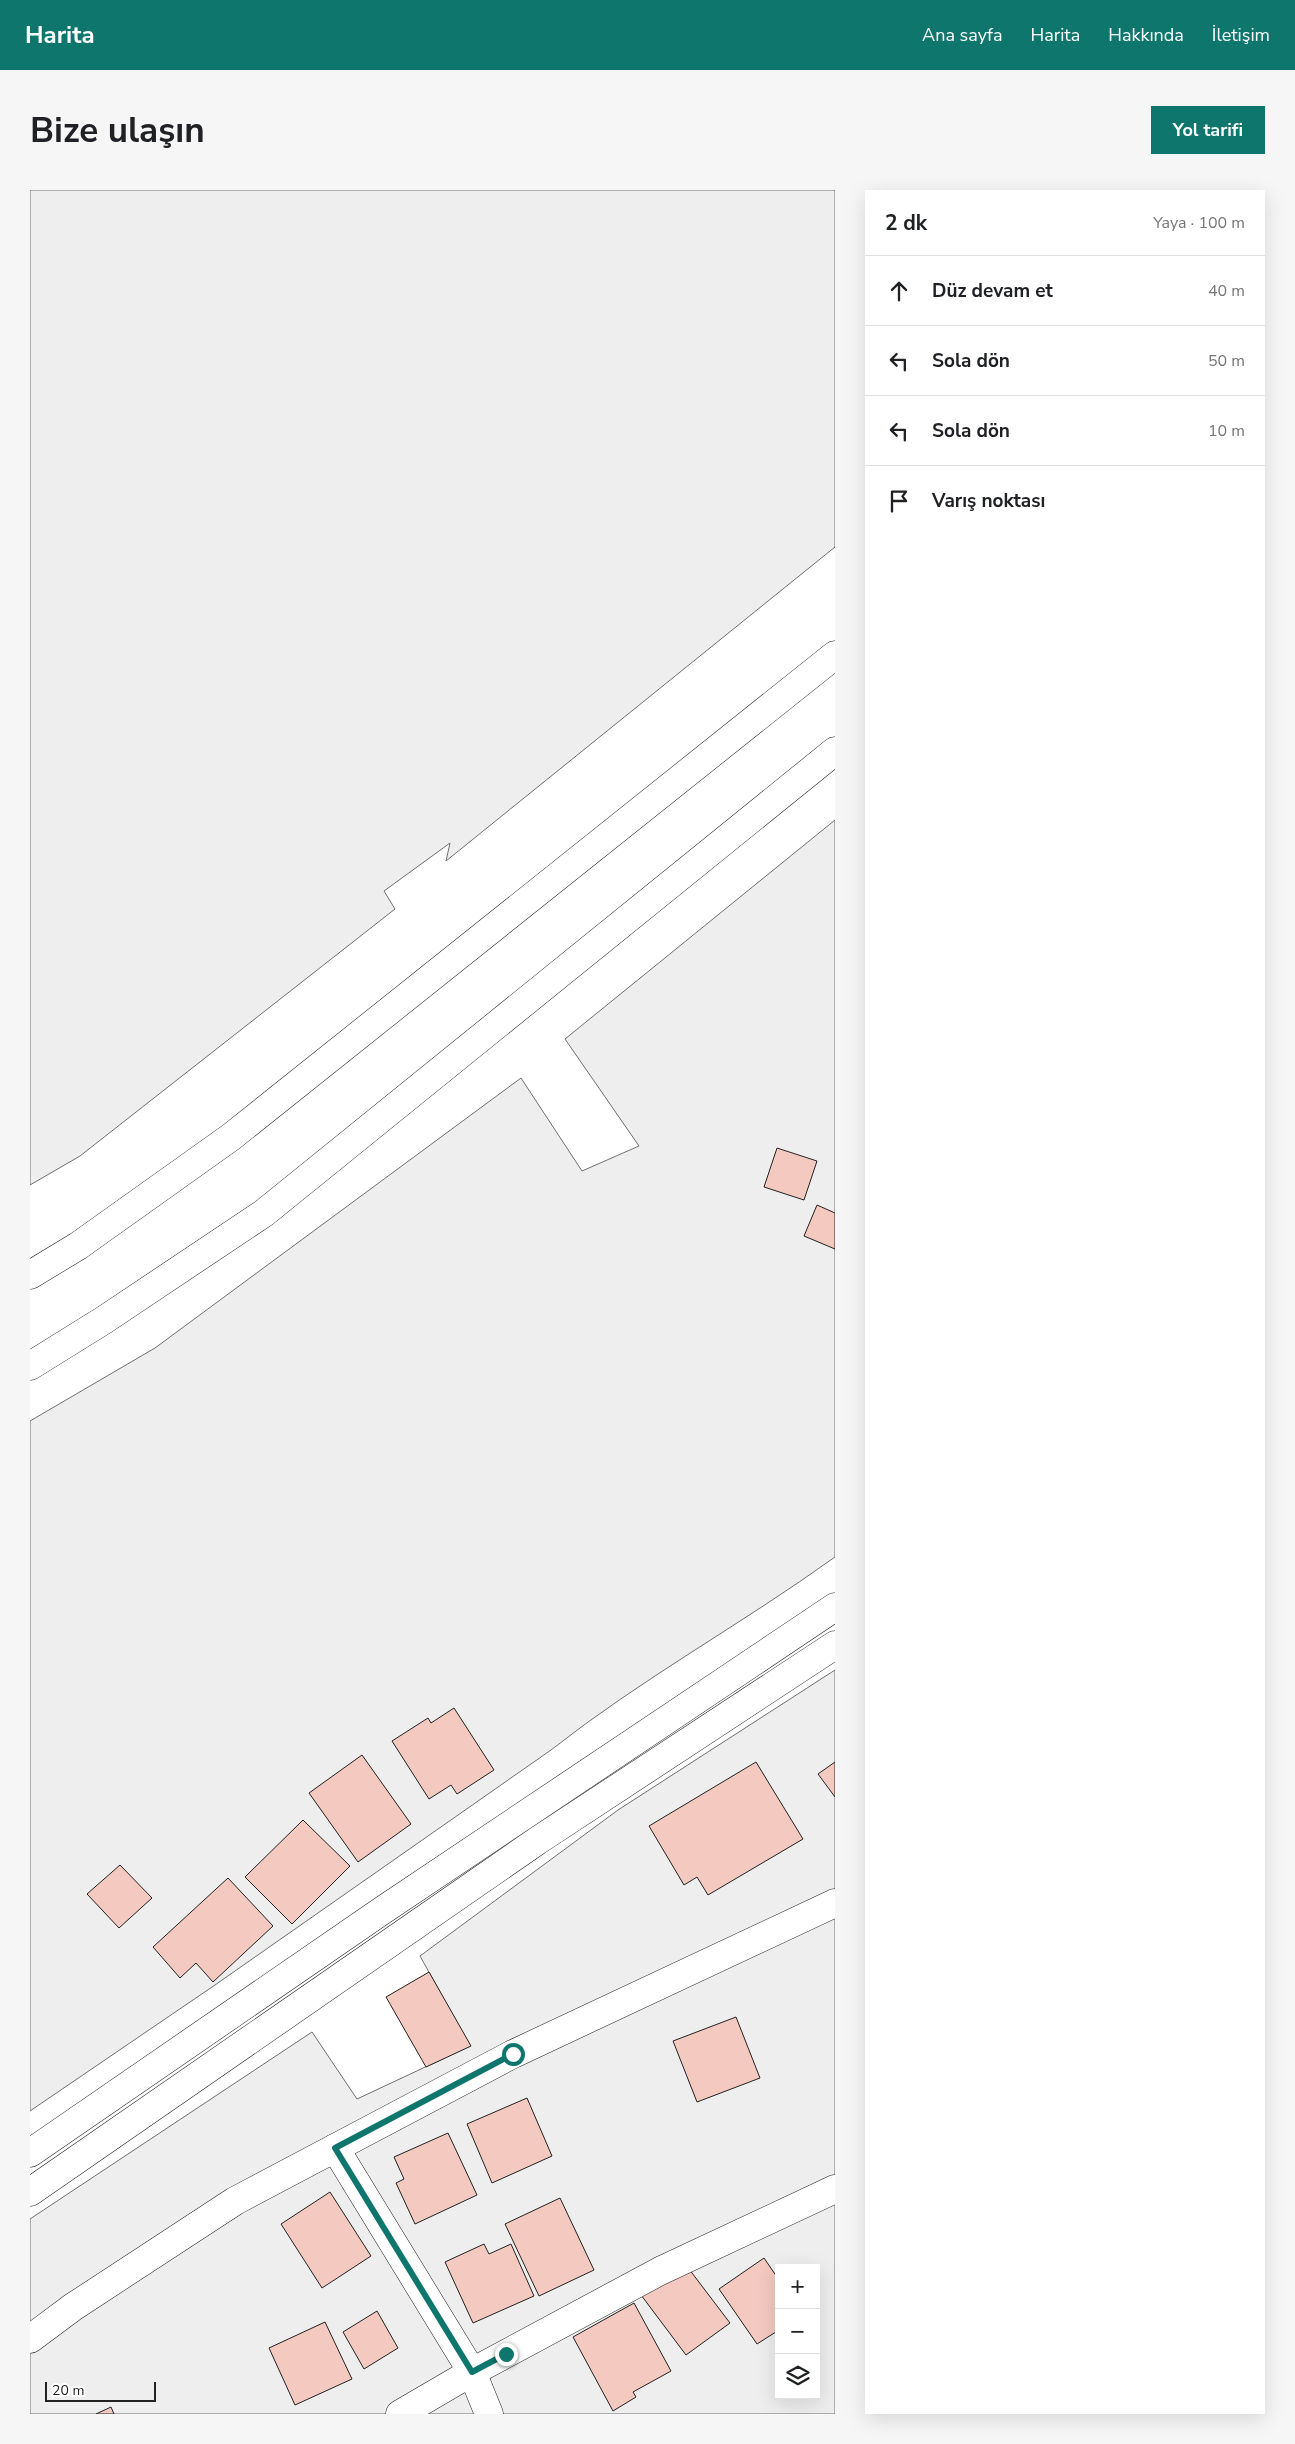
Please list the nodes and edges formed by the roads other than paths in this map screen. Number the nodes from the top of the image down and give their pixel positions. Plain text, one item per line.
1 (835, 655) edge
2 (835, 751) edge
3 (30, 1275) edge
4 (30, 1366) edge
5 (835, 1607) edge
6 (835, 1645) edge
7 (835, 1903) edge
8 (335, 2148) junction
9 (30, 2153) edge
10 (835, 2190) edge
11 (30, 2192) edge
12 (30, 2339) edge
13 (472, 2372) junction
14 (400, 2414) edge
15 (489, 2414) edge

1 - 3 main road
2 - 4 main road
5 - 9 main road
6 - 11 main road
7 - 8 main road
8 - 12 main road
8 - 13 main road
10 - 13 main road
13 - 14 main road
13 - 15 main road

